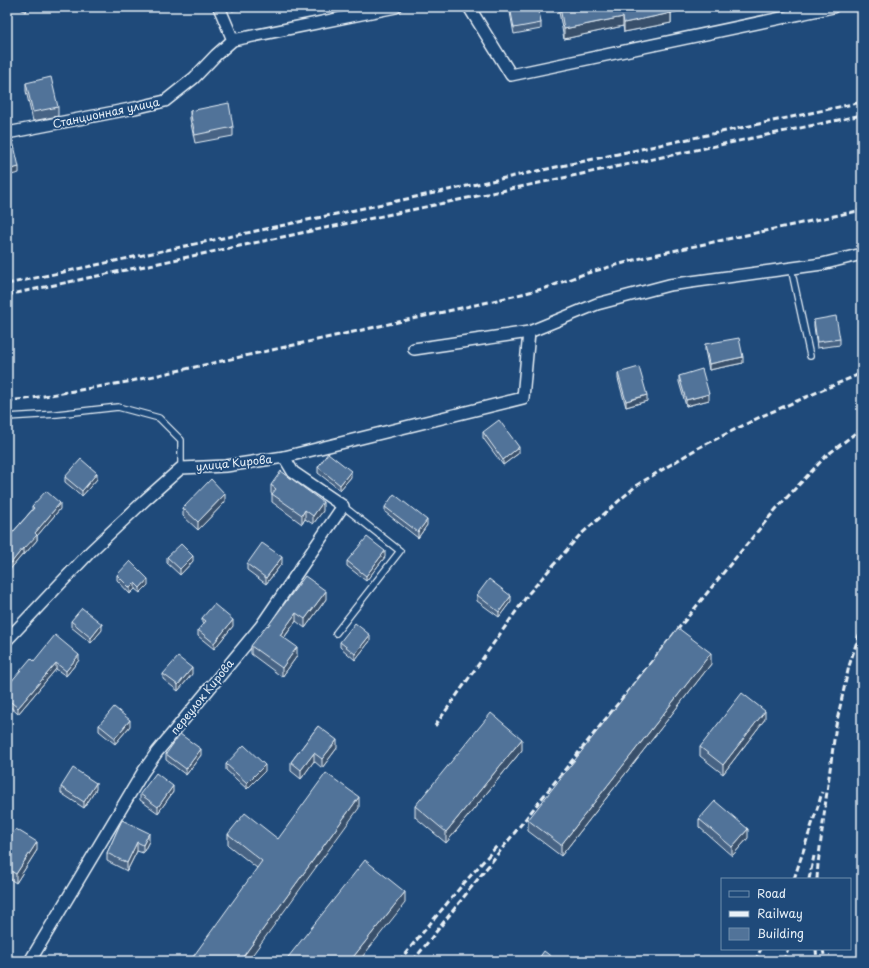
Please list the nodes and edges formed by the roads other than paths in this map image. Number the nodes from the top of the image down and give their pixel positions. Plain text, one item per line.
1 (219, 7) edge
2 (396, 7) edge
3 (469, 7) edge
4 (828, 8) edge
5 (233, 40) junction
6 (7, 133) edge
7 (862, 254) edge
8 (792, 268) junction
9 (529, 332) junction
10 (414, 349) dead end
11 (810, 356) dead end
12 (7, 417) edge
13 (284, 457) junction
14 (181, 468) junction
15 (343, 506) junction
16 (336, 633) dead end
17 (7, 640) edge
18 (30, 961) edge

1 - 5 street
2 - 5 street, Станционная улица
3 - 4 street
5 - 6 street, Станционная улица
7 - 8 street
8 - 9 street
8 - 11 lane
9 - 10 street
9 - 13 street, улица Кирова
12 - 14 lane
13 - 14 street, улица Кирова
13 - 15 street
14 - 17 street, улица Кирова
15 - 16 lane
15 - 18 street, переулок Кирова

